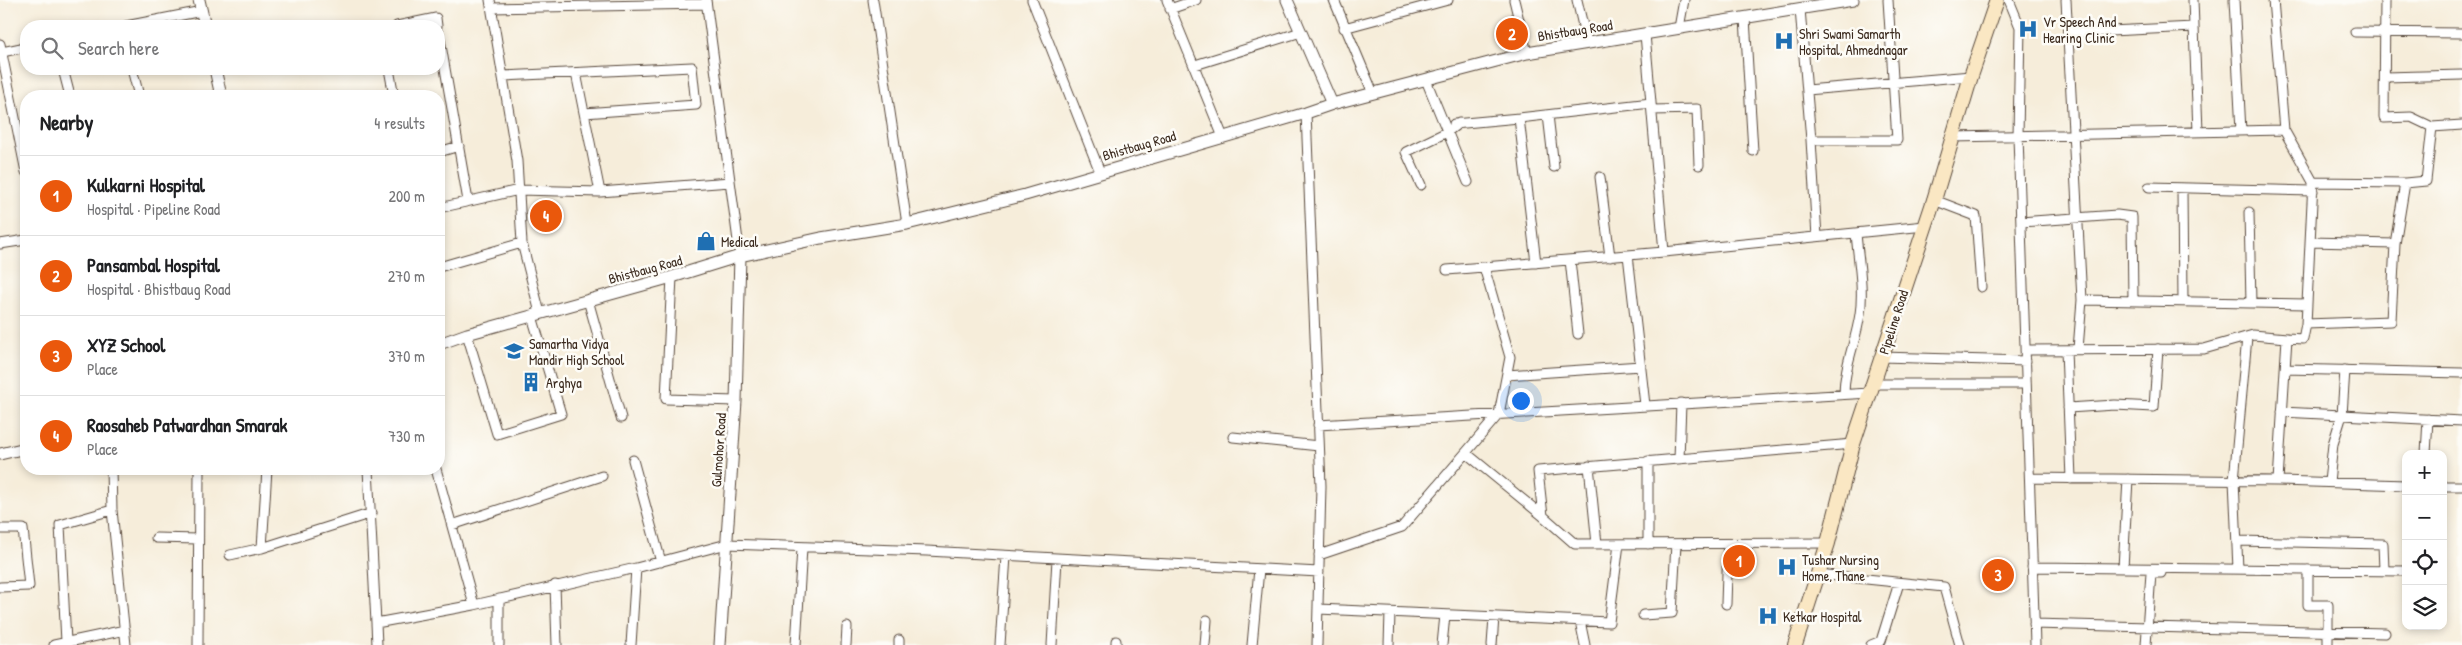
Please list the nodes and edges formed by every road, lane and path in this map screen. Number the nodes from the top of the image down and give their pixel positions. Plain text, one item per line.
1 (872, 0) edge
2 (1032, 0) edge
3 (1196, 0) edge
4 (1287, 0) edge
5 (1334, 0) edge
6 (1448, 0) edge
7 (1514, 0) edge
8 (1577, 0) edge
9 (1684, 0) edge
10 (1853, 0) edge
11 (1888, 0) edge
12 (1997, 0) edge
13 (2009, 0) edge
14 (2066, 0) edge
15 (2193, 0) edge
16 (2234, 0) edge
17 (2273, 0) edge
18 (2385, 0) edge
19 (706, 2) edge
20 (491, 4) edge
21 (1168, 4) edge
22 (200, 5) edge
23 (1800, 9) junction
24 (1745, 18) junction
25 (147, 20) edge
26 (204, 20) edge
27 (2194, 27) junction
28 (1344, 28) junction
29 (1679, 28) junction
30 (1301, 32) junction
31 (2355, 32) dead end
32 (2068, 33) junction
33 (2386, 33) junction
34 (2462, 33) edge
35 (1645, 34) junction
36 (1587, 43) junction
37 (20, 47) edge
38 (1, 48) edge
39 (1527, 53) junction
40 (1195, 65) junction
41 (445, 69) edge
42 (576, 72) junction
43 (65, 75) edge
44 (134, 75) edge
45 (216, 75) edge
46 (390, 75) edge
47 (2462, 75) edge
48 (503, 76) junction
49 (1970, 76) junction
50 (2385, 77) junction
51 (1426, 80) junction
52 (1893, 83) junction
53 (5, 89) edge
54 (68, 90) edge
55 (137, 90) edge
56 (220, 90) edge
57 (393, 90) edge
58 (1807, 90) junction
59 (1373, 93) junction
60 (1332, 104) junction
61 (1652, 106) junction
62 (584, 113) junction
63 (1306, 113) junction
64 (1548, 115) junction
65 (1519, 118) junction
66 (2462, 125) edge
67 (2432, 127) junction
68 (1446, 128) junction
69 (2284, 130) junction
70 (2241, 131) junction
71 (2198, 132) junction
72 (2074, 134) junction
73 (2018, 136) junction
74 (1223, 137) junction
75 (1952, 137) junction
76 (1811, 140) junction
77 (458, 146) junction
78 (20, 148) edge
79 (445, 150) edge
80 (1753, 151) dead end
81 (1699, 165) dead end
82 (1554, 167) dead end
83 (1100, 172) junction
84 (1600, 177) dead end
85 (730, 182) junction
86 (1468, 182) dead end
87 (2405, 183) junction
88 (1421, 185) dead end
89 (2313, 186) junction
90 (2149, 188) dead end
91 (2182, 188) junction
92 (519, 190) junction
93 (600, 192) junction
94 (1934, 200) junction
95 (468, 201) junction
96 (445, 207) edge
97 (2250, 212) dead end
98 (2078, 217) junction
99 (2021, 222) junction
100 (906, 224) junction
101 (1925, 226) junction
102 (1856, 233) junction
103 (1817, 237) junction
104 (20, 241) edge
105 (2310, 242) junction
106 (522, 243) junction
107 (0, 244) edge
108 (2395, 244) junction
109 (1664, 252) junction
110 (1628, 255) junction
111 (740, 256) junction
112 (1610, 257) junction
113 (1570, 260) junction
114 (1536, 263) junction
115 (445, 265) edge
116 (1484, 267) junction
117 (1447, 270) dead end
118 (672, 277) junction
119 (1981, 287) dead end
120 (588, 300) junction
121 (2082, 300) junction
122 (2133, 301) junction
123 (2183, 302) junction
124 (2251, 303) junction
125 (2307, 304) junction
126 (536, 315) junction
127 (2306, 324) junction
128 (467, 334) junction
129 (1578, 334) dead end
130 (2247, 337) junction
131 (2287, 338) junction
132 (445, 342) edge
133 (2158, 349) junction
134 (2025, 350) junction
135 (2066, 350) junction
136 (2078, 350) junction
137 (1881, 357) junction
138 (2026, 361) junction
139 (1641, 366) junction
140 (2285, 369) junction
141 (2345, 370) junction
142 (2462, 373) edge
143 (1507, 375) junction
144 (2026, 384) junction
145 (1871, 389) junction
146 (1844, 394) junction
147 (736, 401) junction
148 (1681, 403) junction
149 (1645, 405) junction
150 (2068, 408) junction
151 (2282, 412) junction
152 (1499, 414) junction
153 (2342, 415) junction
154 (621, 418) dead end
155 (2428, 419) junction
156 (2462, 421) edge
157 (1318, 425) junction
158 (1233, 437) dead end
159 (1853, 444) junction
160 (1319, 446) junction
161 (20, 449) edge
162 (2426, 450) edge
163 (1466, 453) junction
164 (0, 454) edge
165 (1679, 459) junction
166 (632, 460) dead end
167 (1648, 461) junction
168 (1589, 466) junction
169 (111, 475) edge
170 (199, 475) edge
171 (267, 475) edge
172 (369, 475) edge
173 (438, 475) edge
174 (602, 476) dead end
175 (2030, 478) junction
176 (2071, 479) junction
177 (2128, 479) junction
178 (2234, 480) junction
179 (2278, 481) junction
180 (2329, 482) junction
181 (2402, 485) edge
182 (2447, 486) edge
183 (2462, 486) edge
184 (112, 510) junction
185 (372, 513) junction
186 (1543, 516) junction
187 (452, 525) junction
188 (0, 529) edge
189 (156, 538) dead end
190 (198, 539) junction
191 (2238, 541) junction
192 (1828, 543) junction
193 (727, 544) junction
194 (1597, 544) junction
195 (1619, 544) junction
196 (1648, 544) junction
197 (1676, 544) junction
198 (1728, 544) junction
199 (262, 548) junction
200 (802, 548) junction
201 (230, 555) dead end
202 (1319, 555) junction
203 (1006, 556) junction
204 (1057, 559) junction
205 (661, 562) junction
206 (2032, 567) junction
207 (636, 568) junction
208 (2123, 568) junction
209 (1260, 569) junction
210 (2224, 569) junction
211 (2238, 569) junction
212 (2308, 570) junction
213 (2384, 570) junction
214 (2402, 570) edge
215 (1319, 572) junction
216 (1818, 574) junction
217 (1899, 583) junction
218 (555, 585) junction
219 (0, 587) edge
220 (499, 599) junction
221 (1726, 604) dead end
222 (474, 605) junction
223 (1318, 610) junction
224 (1390, 613) junction
225 (1445, 615) junction
226 (1643, 615) dead end
227 (1494, 617) junction
228 (1207, 620) dead end
229 (1580, 621) junction
230 (376, 623) junction
231 (2034, 624) junction
232 (847, 627) dead end
233 (2146, 627) junction
234 (125, 630) junction
235 (2328, 631) junction
236 (2385, 633) dead end
237 (66, 642) junction
238 (54, 645) edge
239 (126, 645) edge
240 (198, 645) edge
241 (377, 645) edge
242 (499, 645) edge
243 (557, 645) edge
244 (631, 645) edge
245 (720, 645) edge
246 (796, 645) edge
247 (846, 645) edge
248 (1000, 645) edge
249 (1052, 645) edge
250 (1205, 645) edge
251 (1252, 645) edge
252 (1317, 645) edge
253 (1388, 645) edge
254 (1442, 645) edge
255 (1492, 645) edge
256 (1585, 645) edge
257 (1795, 645) edge
258 (1871, 645) edge
259 (1960, 645) edge
260 (2035, 645) edge
261 (2146, 645) edge
262 (2328, 645) edge

1 - 100 street
2 - 83 street
3 - 21 street
4 - 30 street
5 - 28 street
6 - 28 street
7 - 39 street
8 - 36 street
9 - 29 street
10 - 23 street, Bhistbaug Road
11 - 52 street
12 - 49 main road, Pipeline Road
13 - 73 street
14 - 32 street
15 - 27 street
16 - 70 street
17 - 69 street
18 - 33 street
19 - 20 street
19 - 85 street
20 - 48 street
21 - 40 street
22 - 25 street
22 - 26 street
23 - 24 street, Bhistbaug Road
23 - 58 street
24 - 29 street, Bhistbaug Road
24 - 80 street
27 - 32 street
27 - 71 street
28 - 59 street
29 - 35 street, Bhistbaug Road
30 - 40 street
30 - 60 street
31 - 33 street
32 - 72 street
33 - 34 street
33 - 50 street
35 - 36 street, Bhistbaug Road
35 - 61 street
36 - 39 street, Bhistbaug Road
37 - 38 street
38 - 53 street
39 - 51 street, Bhistbaug Road
40 - 74 street
41 - 77 street
42 - 48 street
42 - 62 street
42 - 62 street
43 - 54 street
44 - 55 street
45 - 56 street
46 - 57 street
47 - 50 street
48 - 92 street
49 - 52 street
49 - 75 main road, Pipeline Road
50 - 67 street
51 - 59 street, Bhistbaug Road
51 - 68 street
52 - 58 street
52 - 76 street
53 - 78 street
58 - 76 street
59 - 60 street, Bhistbaug Road
60 - 63 street, Bhistbaug Road
61 - 64 street
61 - 81 street
61 - 109 street
62 - 93 street
63 - 74 street, Bhistbaug Road
63 - 157 street
64 - 65 street
64 - 82 street
65 - 68 street
65 - 114 street
66 - 67 street
67 - 87 street
68 - 86 street
68 - 88 street
69 - 70 street
69 - 89 street
70 - 71 street
71 - 72 street
72 - 73 street
72 - 98 street
73 - 75 street
73 - 99 street
74 - 83 street, Bhistbaug Road
75 - 94 main road, Pipeline Road
76 - 103 street
77 - 79 street
77 - 95 street
83 - 100 street, Bhistbaug Road
84 - 112 street
85 - 93 street
85 - 111 street
87 - 89 street
87 - 108 street
89 - 91 street
89 - 105 street
90 - 91 street
91 - 123 street
92 - 93 street
92 - 95 street
92 - 106 street
94 - 101 main road, Pipeline Road
94 - 119 street
95 - 96 street
97 - 124 street
98 - 99 street
98 - 121 street
98 - 122 street
99 - 134 street
100 - 111 street, Bhistbaug Road
101 - 102 street
101 - 137 main road, Pipeline Road
102 - 103 street
102 - 146 street
103 - 109 street
104 - 107 street
105 - 108 street
105 - 125 street
106 - 115 street
106 - 126 street
108 - 127 street
109 - 110 street
110 - 112 street
110 - 139 street
111 - 118 street, Bhistbaug Road
111 - 147 street, Gulmohor Road
112 - 113 street
113 - 114 street
113 - 129 street
114 - 116 street
116 - 117 street
116 - 143 street
118 - 120 street, Bhistbaug Road
118 - 147 street
120 - 126 street, Bhistbaug Road
120 - 154 street
121 - 122 street
121 - 136 street
122 - 123 street
123 - 124 street
124 - 125 street
125 - 127 street
126 - 128 street, Bhistbaug Road
126 - 128 street
127 - 131 street
128 - 132 street, Bhistbaug Road
130 - 131 street
130 - 133 street
130 - 178 street
131 - 140 street
133 - 136 street
133 - 150 street
134 - 135 street
134 - 138 street
135 - 136 street
135 - 150 street
137 - 138 street
137 - 145 main road, Pipeline Road
138 - 144 street
139 - 143 street
139 - 149 street
140 - 141 street
140 - 151 street
141 - 142 street
141 - 153 street
143 - 152 street
144 - 145 street
144 - 175 street
145 - 146 street
145 - 159 main road, Pipeline Road
146 - 148 street
147 - 193 street, Gulmohor Road
148 - 149 street
148 - 165 street
149 - 152 street
150 - 176 street
151 - 153 street
151 - 179 street
152 - 157 street
152 - 163 street
153 - 155 street
153 - 180 street
155 - 156 street
155 - 162 street
157 - 160 street
158 - 160 street
159 - 165 street
159 - 192 main road, Pipeline Road
160 - 202 street
161 - 164 street
163 - 186 street
163 - 202 street
165 - 167 street
166 - 205 street
167 - 168 street
167 - 196 street
168 - 186 street
168 - 194 street
169 - 184 street
170 - 190 street
171 - 199 street
172 - 185 street
173 - 187 street
174 - 187 street
175 - 176 street
175 - 206 street
176 - 177 street
177 - 178 street
177 - 208 street
178 - 179 street
178 - 191 street
179 - 180 street
180 - 181 street
182 - 183 street
184 - 234 street
184 - 237 street
185 - 199 street
185 - 230 street
186 - 194 street
187 - 222 street
188 - 219 street
189 - 190 street
190 - 240 street
191 - 211 street
191 - 213 street
192 - 198 street
192 - 216 main road, Pipeline Road
193 - 200 street
193 - 205 street
193 - 245 street, Gulmohor Road
194 - 195 street
195 - 196 street
195 - 229 street
196 - 197 street
197 - 198 street
197 - 226 street
198 - 221 street
199 - 201 street
200 - 203 street
200 - 246 street
202 - 215 street
203 - 204 street
203 - 248 street
204 - 209 street
204 - 249 street
205 - 207 street
206 - 208 street
206 - 231 street
207 - 218 street
207 - 244 street
208 - 210 street
209 - 215 street
209 - 251 street
210 - 211 street
210 - 233 street
211 - 212 street
212 - 213 street
212 - 235 street
213 - 214 street
215 - 223 street
216 - 217 street
216 - 257 main road, Pipeline Road
217 - 258 street
217 - 259 street
218 - 220 street
218 - 243 street
220 - 222 street
220 - 242 street
222 - 230 street
223 - 224 street
223 - 252 street
224 - 225 street
224 - 253 street
225 - 227 street
225 - 254 street
227 - 229 street
227 - 255 street
228 - 250 street
229 - 256 street
230 - 241 street
231 - 233 street
231 - 260 street
232 - 247 street
233 - 235 street
233 - 261 street
234 - 237 street
234 - 239 street
235 - 236 street
235 - 262 street
237 - 238 street

